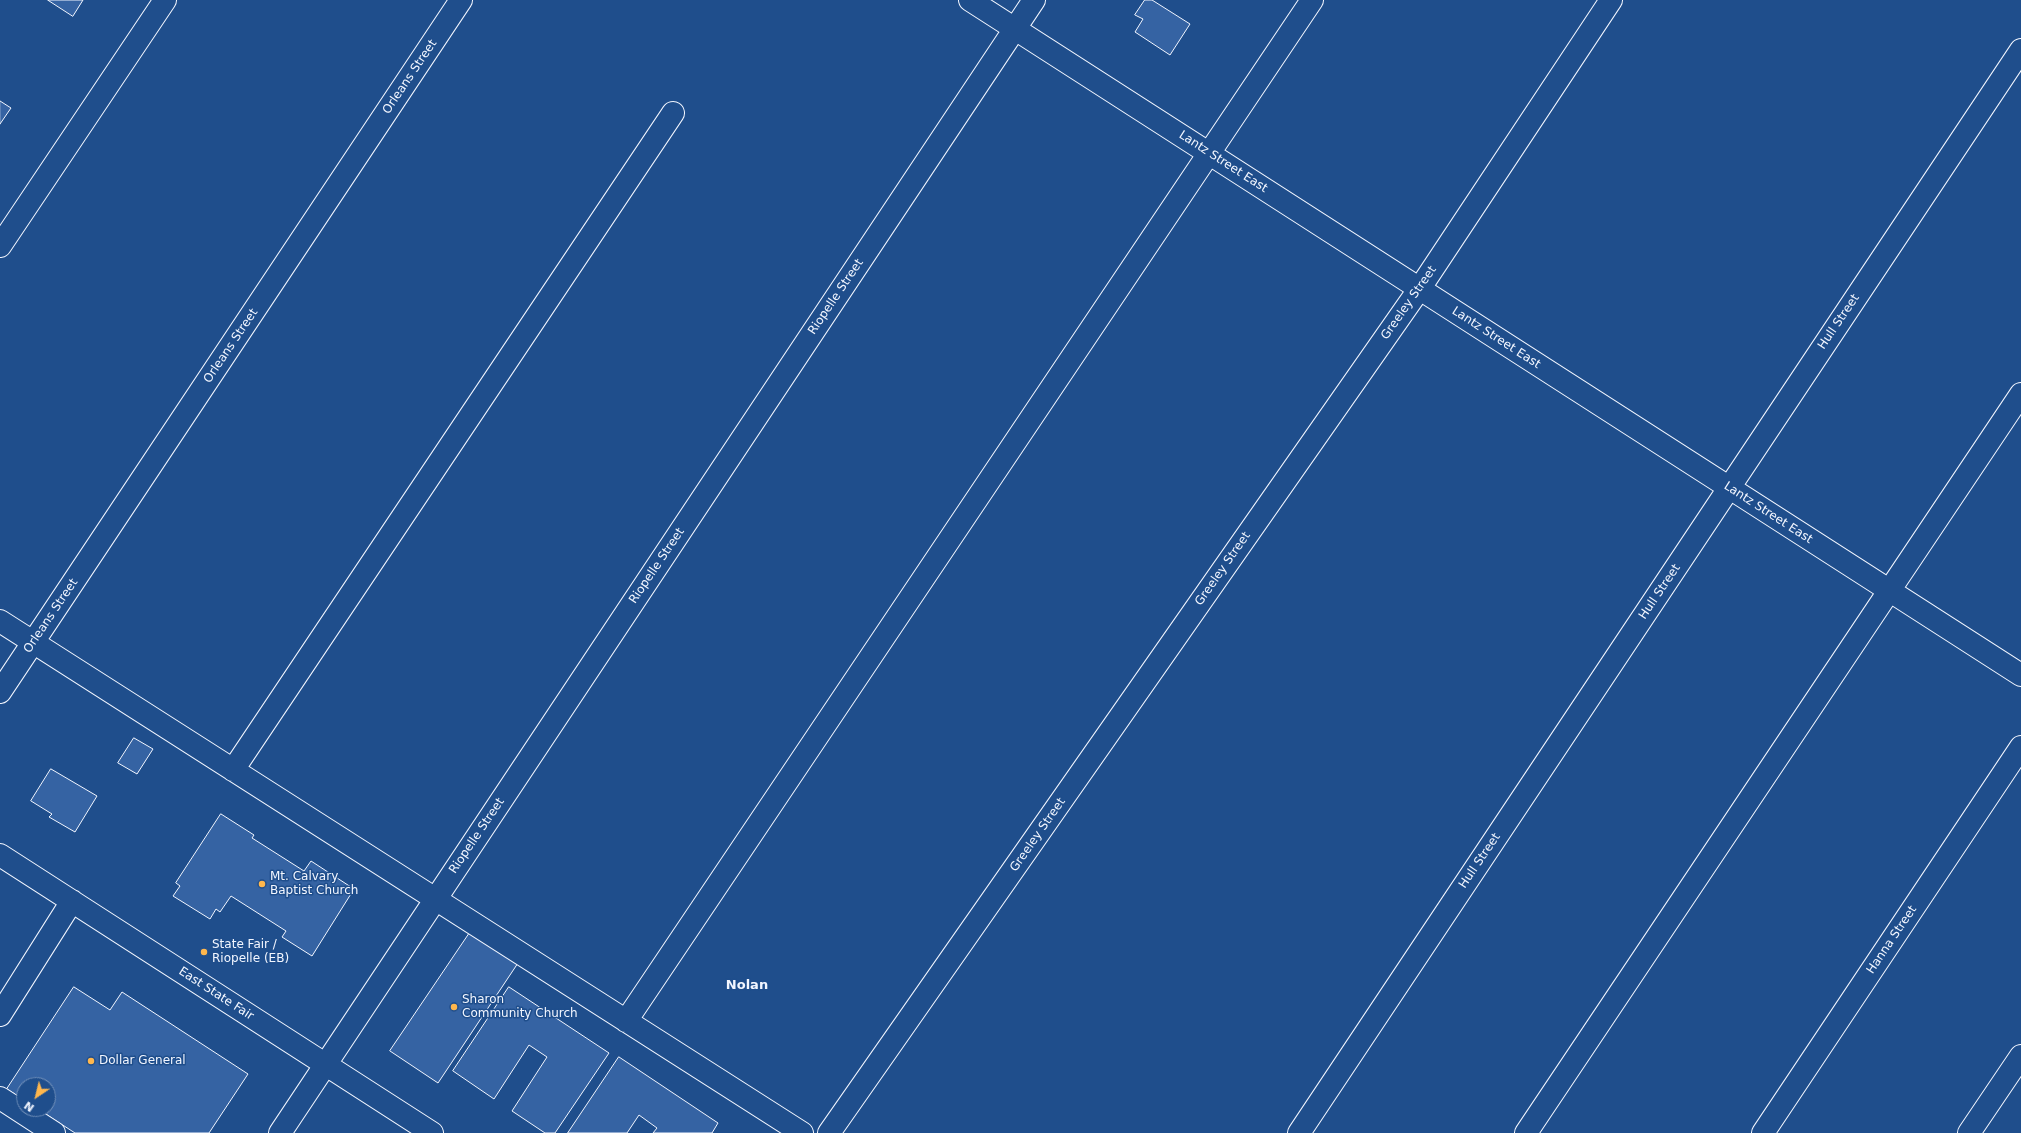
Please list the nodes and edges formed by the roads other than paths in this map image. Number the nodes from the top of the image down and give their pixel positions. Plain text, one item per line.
1 (165, 0) edge
2 (461, 0) edge
3 (970, 0) edge
4 (1034, 0) edge
5 (1312, 0) edge
6 (1610, 0) edge
7 (1015, 29) junction
8 (2021, 50) edge
9 (673, 113) dead end
10 (1210, 153) junction
11 (0, 246) edge
12 (1420, 288) junction
13 (2021, 394) edge
14 (1728, 488) junction
15 (1889, 591) junction
16 (0, 622) edge
17 (33, 643) junction
18 (2021, 675) edge
19 (0, 692) edge
20 (2021, 747) edge
21 (233, 770) junction
22 (0, 855) edge
23 (435, 899) junction
24 (72, 901) junction
25 (0, 1015) edge
26 (626, 1021) junction
27 (2021, 1056) edge
28 (325, 1064) junction
29 (2, 1103) edge
30 (54, 1133) edge
31 (280, 1133) edge
32 (432, 1133) edge
33 (802, 1133) edge
34 (829, 1133) edge
35 (1299, 1133) edge
36 (1526, 1133) edge
37 (1763, 1133) edge
38 (1970, 1133) edge

1 - 11 street
2 - 17 street, Orleans Street
3 - 7 street, Lantz Street East
4 - 7 street, Riopelle Street
5 - 10 street
6 - 12 street, Greeley Street
7 - 10 street, Lantz Street East
7 - 23 street, Riopelle Street
8 - 14 street, Hull Street
9 - 21 street
10 - 12 street, Lantz Street East
10 - 26 street
12 - 14 street, Lantz Street East
12 - 34 street, Greeley Street
13 - 15 street
14 - 15 street, Lantz Street East
14 - 35 street, Hull Street
15 - 18 street, Lantz Street East
15 - 36 street
16 - 17 street
17 - 19 street, Orleans Street
17 - 21 street
20 - 37 street, Hanna Street
21 - 23 street
22 - 24 street, East State Fair
23 - 26 street
23 - 28 street, Riopelle Street
24 - 25 street
24 - 28 street, East State Fair
26 - 33 street
27 - 38 street
28 - 31 street, Riopelle Street
28 - 32 street, East State Fair
29 - 30 street

